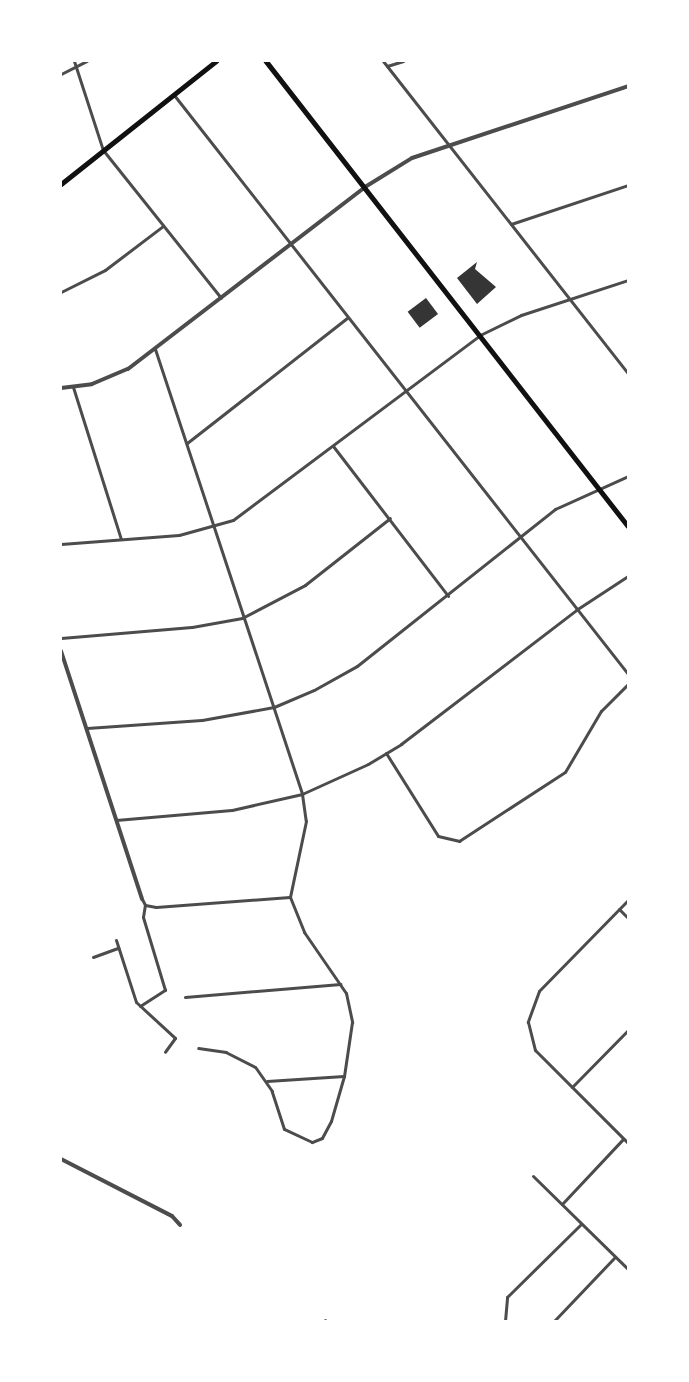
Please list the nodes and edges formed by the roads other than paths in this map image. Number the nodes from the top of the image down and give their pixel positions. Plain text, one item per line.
1 (74, 61) edge
2 (87, 61) edge
3 (216, 61) edge
4 (266, 61) edge
5 (383, 61) edge
6 (403, 61) edge
7 (388, 66) junction
8 (77, 69) junction
9 (61, 74) edge
10 (628, 86) edge
11 (173, 94) junction
12 (448, 145) junction
13 (103, 150) junction
14 (61, 184) edge
15 (628, 185) edge
16 (365, 187) junction
17 (511, 224) junction
18 (163, 226) junction
19 (291, 244) junction
20 (628, 280) edge
21 (61, 292) edge
22 (221, 298) junction
23 (568, 299) junction
24 (347, 318) junction
25 (480, 335) junction
26 (155, 349) junction
27 (628, 373) edge
28 (73, 387) junction
29 (61, 388) edge
30 (404, 390) junction
31 (187, 443) junction
32 (333, 446) junction
33 (628, 476) edge
34 (596, 487) junction
35 (390, 518) junction
36 (628, 526) edge
37 (214, 528) junction
38 (518, 536) junction
39 (121, 539) junction
40 (61, 544) edge
41 (628, 576) edge
42 (448, 596) junction
43 (576, 610) junction
44 (242, 618) junction
45 (61, 638) edge
46 (61, 651) edge
47 (628, 674) edge
48 (628, 684) edge
49 (274, 707) junction
50 (87, 728) junction
51 (386, 753) junction
52 (302, 794) junction
53 (116, 820) junction
54 (290, 897) junction
55 (142, 899) joint
56 (628, 900) edge
57 (145, 905) junction
58 (619, 909) junction
59 (628, 918) edge
60 (116, 940) dead end
61 (118, 948) junction
62 (93, 957) dead end
63 (340, 984) junction
64 (185, 997) dead end
65 (140, 1006) junction
66 (628, 1030) edge
67 (198, 1048) dead end
68 (165, 1052) dead end
69 (344, 1076) junction
70 (267, 1081) junction
71 (572, 1087) junction
72 (623, 1139) junction
73 (628, 1144) edge
74 (61, 1159) edge
75 (533, 1176) dead end
76 (562, 1204) junction
77 (581, 1224) junction
78 (180, 1225) dead end
79 (615, 1257) junction
80 (628, 1269) edge
81 (505, 1321) edge
82 (554, 1321) edge

1 - 8 street
2 - 8 street
3 - 11 main road
4 - 16 main road
5 - 7 street
6 - 7 street
7 - 12 street
8 - 9 street
8 - 13 street
10 - 12 street
11 - 13 main road
11 - 19 street
12 - 16 street
12 - 17 street
13 - 14 main road
13 - 18 street
15 - 17 street
16 - 19 street
16 - 25 main road
17 - 23 street
18 - 21 street
18 - 22 street
19 - 22 street
19 - 24 street
20 - 23 street
22 - 26 street
23 - 25 street
23 - 27 street
24 - 30 street
24 - 31 street
25 - 30 street
25 - 34 main road
26 - 28 street
26 - 31 street
28 - 29 street
28 - 39 street
30 - 32 street
30 - 38 street
31 - 37 street
32 - 35 street
32 - 37 street
33 - 34 street
34 - 36 main road
34 - 38 street
35 - 42 street
35 - 44 street
37 - 39 street
37 - 44 street
38 - 42 street
38 - 43 street
39 - 40 street
41 - 43 street
42 - 49 street
43 - 47 street
43 - 51 street
44 - 45 street
44 - 49 street
46 - 50 street
48 - 51 street
49 - 50 street
49 - 52 street
50 - 53 street
51 - 52 street
52 - 53 street
52 - 54 street
53 - 55 street
54 - 57 street
54 - 63 street
55 - 57 street
56 - 58 street
57 - 65 street
58 - 59 street
58 - 71 street
60 - 61 street
61 - 62 street
61 - 65 street
63 - 64 street
63 - 69 street
65 - 68 street
66 - 71 street
67 - 70 street
69 - 70 street
69 - 70 street
71 - 72 street
72 - 73 street
72 - 76 street
74 - 78 street
75 - 76 street
76 - 77 street
77 - 79 street
77 - 81 street
79 - 80 street
79 - 82 street

